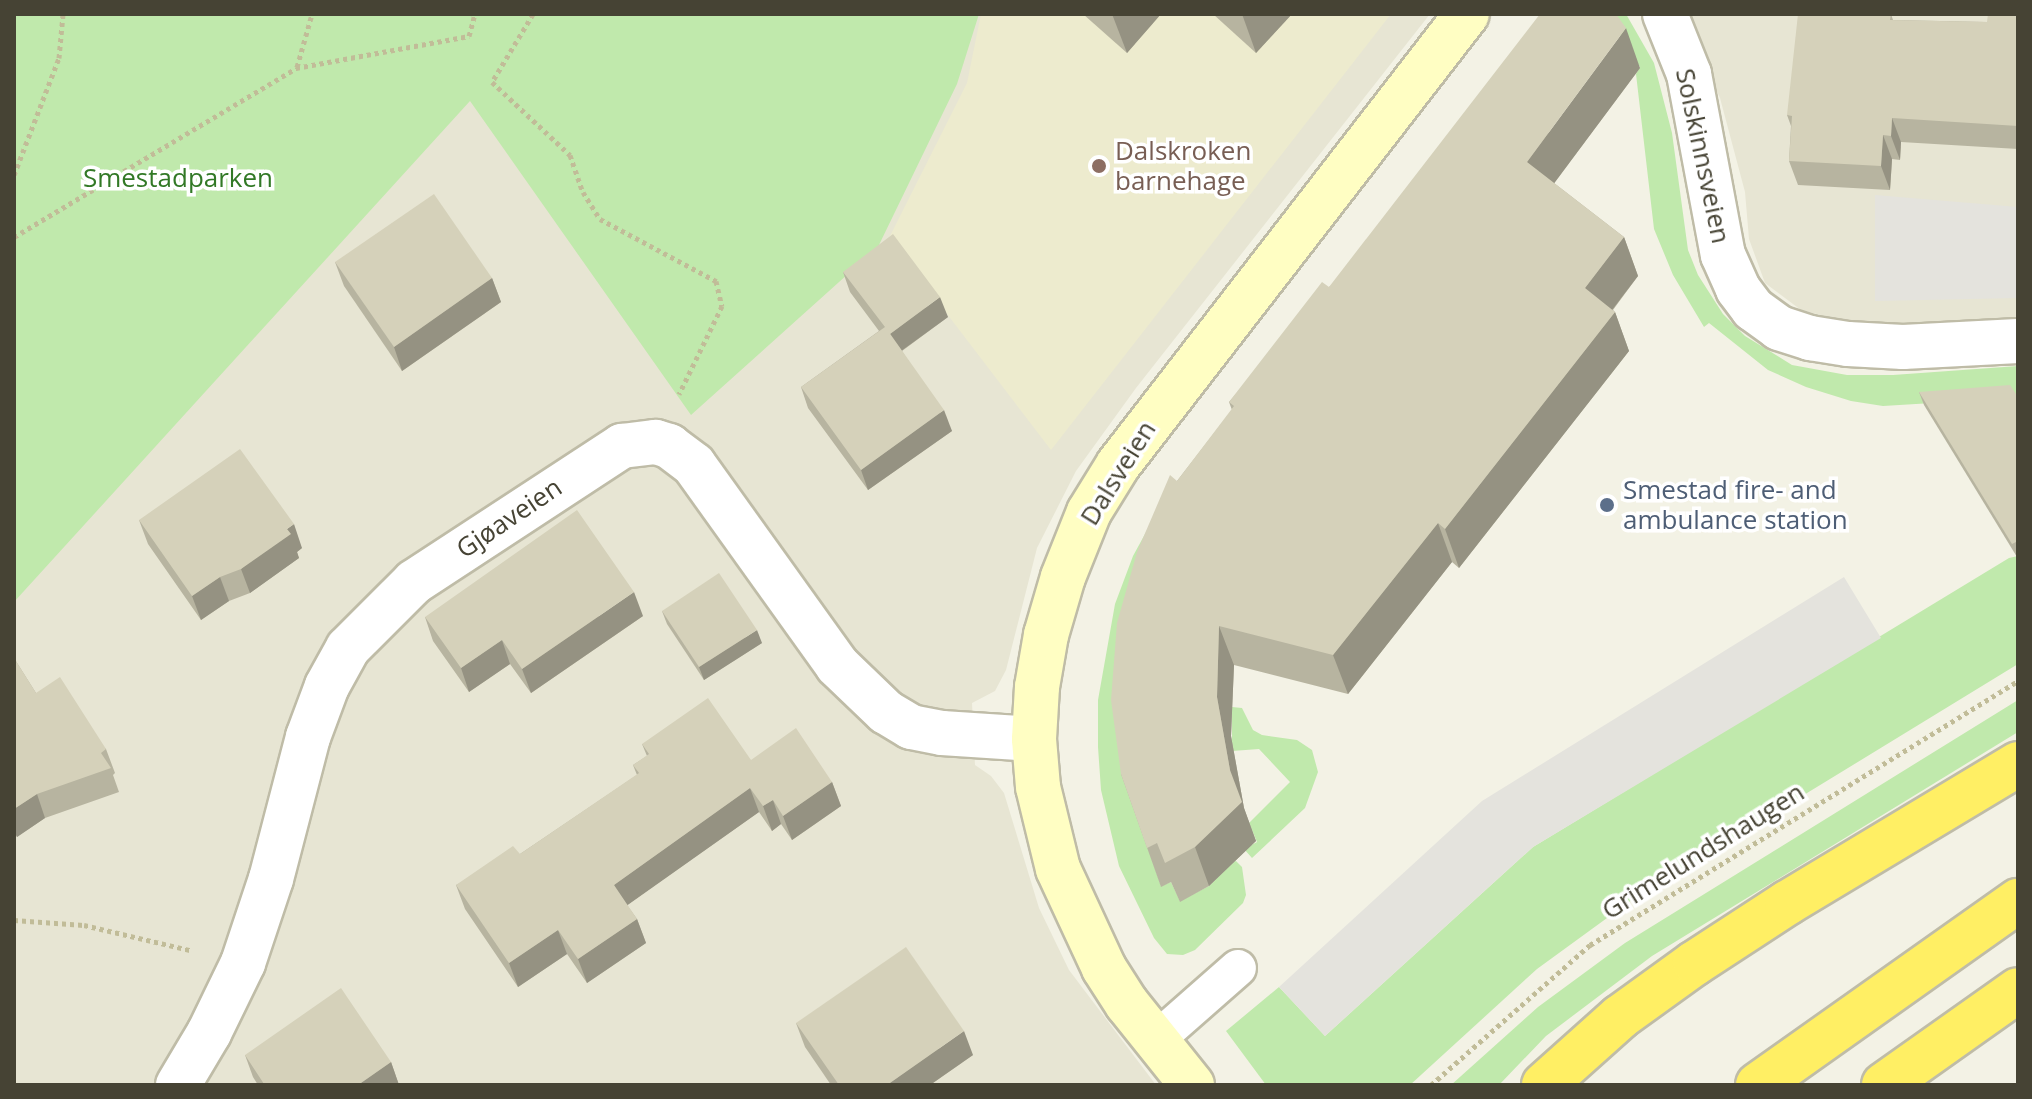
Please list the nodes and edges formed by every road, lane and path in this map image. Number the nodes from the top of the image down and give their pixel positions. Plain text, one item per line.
1 (63, 14) edge
2 (312, 14) edge
3 (475, 14) edge
4 (533, 14) edge
5 (1467, 14) edge
6 (1665, 14) edge
7 (296, 68) junction
8 (14, 175) edge
9 (14, 237) edge
10 (2018, 341) edge
11 (656, 442) junction
12 (2018, 681) edge
13 (1034, 739) junction
14 (2018, 764) edge
15 (2018, 901) edge
16 (14, 920) edge
17 (243, 963) junction
18 (1238, 968) dead end
19 (2018, 990) edge
20 (1156, 1040) junction
21 (178, 1085) edge
22 (1192, 1085) edge
23 (1431, 1085) edge
24 (1544, 1085) edge
25 (1758, 1085) edge
26 (1884, 1085) edge

1 - 8 path
2 - 7 path
3 - 7 path
4 - 11 path
5 - 13 street, Dalsveien
6 - 10 street, Solskinnsveien
7 - 9 path
11 - 13 street
11 - 17 street, Gjøaveien
12 - 23 path, Grimelundshaugen
13 - 20 street, Dalsveien
14 - 24 highway
15 - 25 highway
16 - 17 path
17 - 21 street, Gjøaveien
18 - 20 lane
19 - 26 highway
20 - 22 street, Dalsveien

